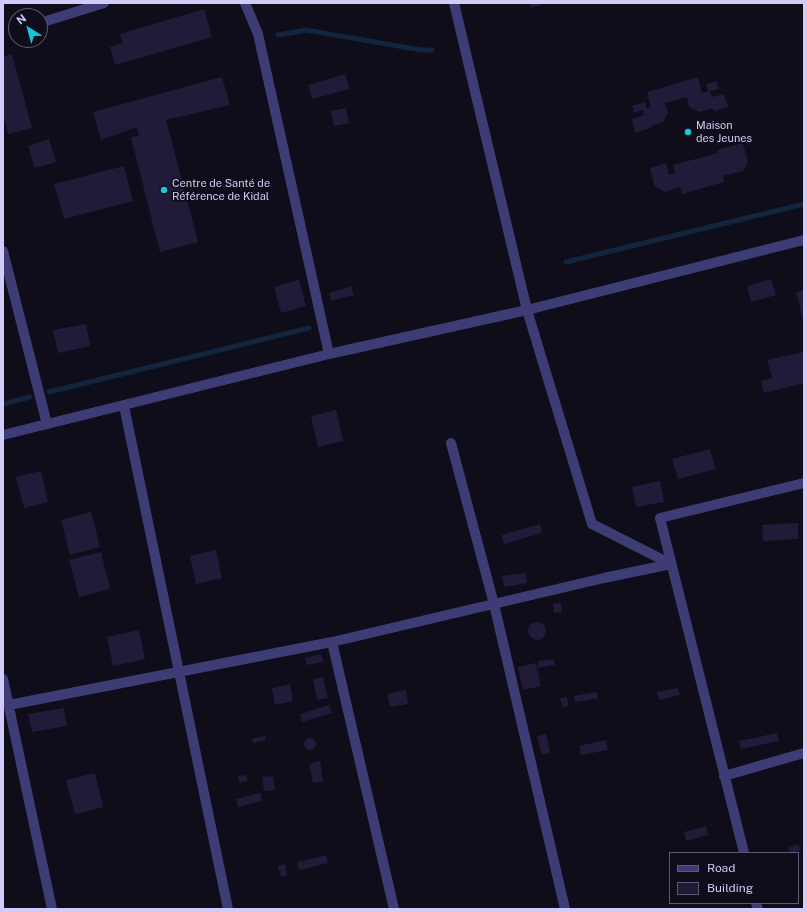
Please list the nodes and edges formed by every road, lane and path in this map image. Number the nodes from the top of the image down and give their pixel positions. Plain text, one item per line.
1 (104, 3) edge
2 (245, 3) edge
3 (454, 3) edge
4 (48, 20) edge
5 (804, 240) edge
6 (3, 251) edge
7 (527, 310) junction
8 (329, 354) junction
9 (124, 406) junction
10 (47, 424) junction
11 (3, 436) edge
12 (451, 443) dead end
13 (804, 483) edge
14 (671, 564) junction
15 (494, 604) junction
16 (332, 642) junction
17 (180, 672) junction
18 (3, 679) edge
19 (9, 706) junction
20 (804, 753) edge
21 (724, 776) junction
22 (744, 852) edge
23 (52, 909) edge
24 (228, 909) edge
25 (394, 909) edge
26 (565, 909) edge

1 - 4 street
2 - 8 street
3 - 7 street
5 - 7 street
6 - 10 street
7 - 8 street
7 - 14 street
8 - 9 street
9 - 10 street
9 - 17 street
10 - 11 street
12 - 15 street
13 - 14 street
14 - 15 street
14 - 21 street
15 - 16 street
15 - 26 street
16 - 17 street
16 - 25 street
17 - 19 street
17 - 24 street
18 - 19 street
19 - 23 street
20 - 21 street
21 - 22 street

